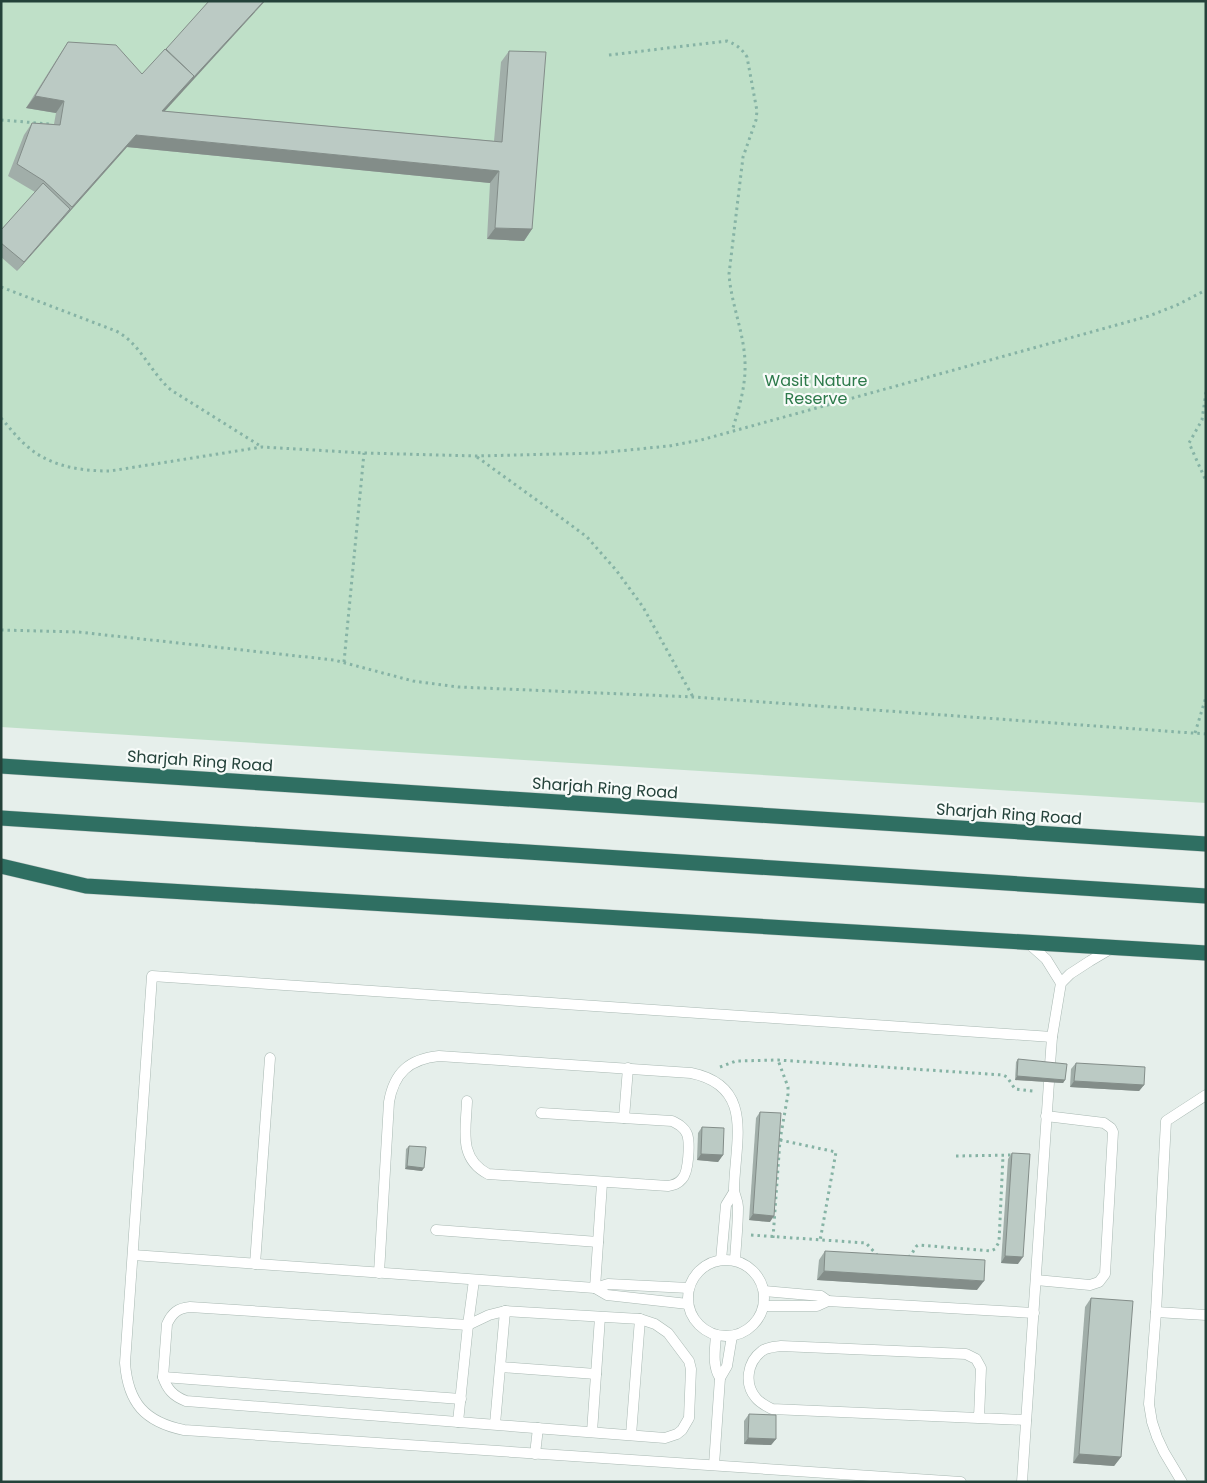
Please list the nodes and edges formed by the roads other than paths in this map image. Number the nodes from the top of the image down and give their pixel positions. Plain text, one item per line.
1 (1, 766) edge
2 (1, 818) edge
3 (1206, 844) edge
4 (1, 866) edge
5 (1206, 896) edge
6 (1028, 943) junction
7 (1112, 948) junction
8 (1206, 953) edge
9 (1061, 983) junction
10 (1052, 1037) junction
11 (270, 1058) dead end
12 (1050, 1066) edge
13 (628, 1068) junction
14 (1049, 1082) edge
15 (1206, 1095) edge
16 (467, 1101) dead end
17 (541, 1113) dead end
18 (1046, 1116) junction
19 (624, 1118) junction
20 (602, 1183) junction
21 (734, 1192) junction
22 (436, 1230) dead end
23 (598, 1242) junction
24 (133, 1255) junction
25 (721, 1260) junction
26 (735, 1260) junction
27 (255, 1264) junction
28 (379, 1273) junction
29 (474, 1280) junction
30 (1036, 1280) junction
31 (595, 1288) junction
32 (689, 1288) junction
33 (764, 1291) junction
34 (828, 1301) junction
35 (688, 1304) junction
36 (764, 1306) junction
37 (505, 1311) junction
38 (1156, 1312) junction
39 (1034, 1313) junction
40 (1206, 1315) edge
41 (600, 1317) junction
42 (640, 1319) junction
43 (468, 1325) junction
44 (716, 1335) junction
45 (732, 1336) junction
46 (500, 1367) junction
47 (596, 1374) junction
48 (163, 1377) junction
49 (720, 1378) junction
50 (461, 1399) junction
51 (979, 1418) junction
52 (1026, 1420) junction
53 (458, 1422) junction
54 (495, 1424) junction
55 (538, 1428) junction
56 (592, 1432) junction
57 (631, 1435) junction
58 (535, 1454) junction
59 (714, 1465) junction
60 (961, 1482) edge
61 (1022, 1482) edge
62 (1182, 1482) edge

1 - 3 highway, Sharjah Ring Road
2 - 5 highway
4 - 6 highway
6 - 7 highway
6 - 9 lane
7 - 8 highway
7 - 9 lane
9 - 10 lane
10 - 12 lane
10 - 24 lane
11 - 27 lane
13 - 19 lane
13 - 21 lane
13 - 28 lane
14 - 18 lane
15 - 38 lane
16 - 20 lane
17 - 19 lane
18 - 30 lane
18 - 30 lane
19 - 20 lane
20 - 23 lane
21 - 25 lane
21 - 26 lane
22 - 23 lane
23 - 31 lane
24 - 27 lane
24 - 58 lane
25 - 26 lane
25 - 32 lane
26 - 33 lane
27 - 28 lane
28 - 29 lane
29 - 31 lane
29 - 43 lane
30 - 39 lane
31 - 32 lane
31 - 35 lane
32 - 35 lane
33 - 34 lane
33 - 36 lane
34 - 36 lane
34 - 39 lane
35 - 44 lane
36 - 45 lane
37 - 41 lane
37 - 43 lane
37 - 46 lane
38 - 40 lane
38 - 62 lane
39 - 52 lane
41 - 42 lane
41 - 47 lane
42 - 57 lane
42 - 57 lane
43 - 48 lane
43 - 50 lane
44 - 45 lane
44 - 49 lane
45 - 49 lane
46 - 47 lane
46 - 54 lane
47 - 56 lane
48 - 50 lane
48 - 53 lane
49 - 59 lane
50 - 53 lane
51 - 51 lane
51 - 52 lane
52 - 61 lane
53 - 54 lane
54 - 55 lane
55 - 56 lane
55 - 58 lane
56 - 57 lane
58 - 59 lane
59 - 60 lane

